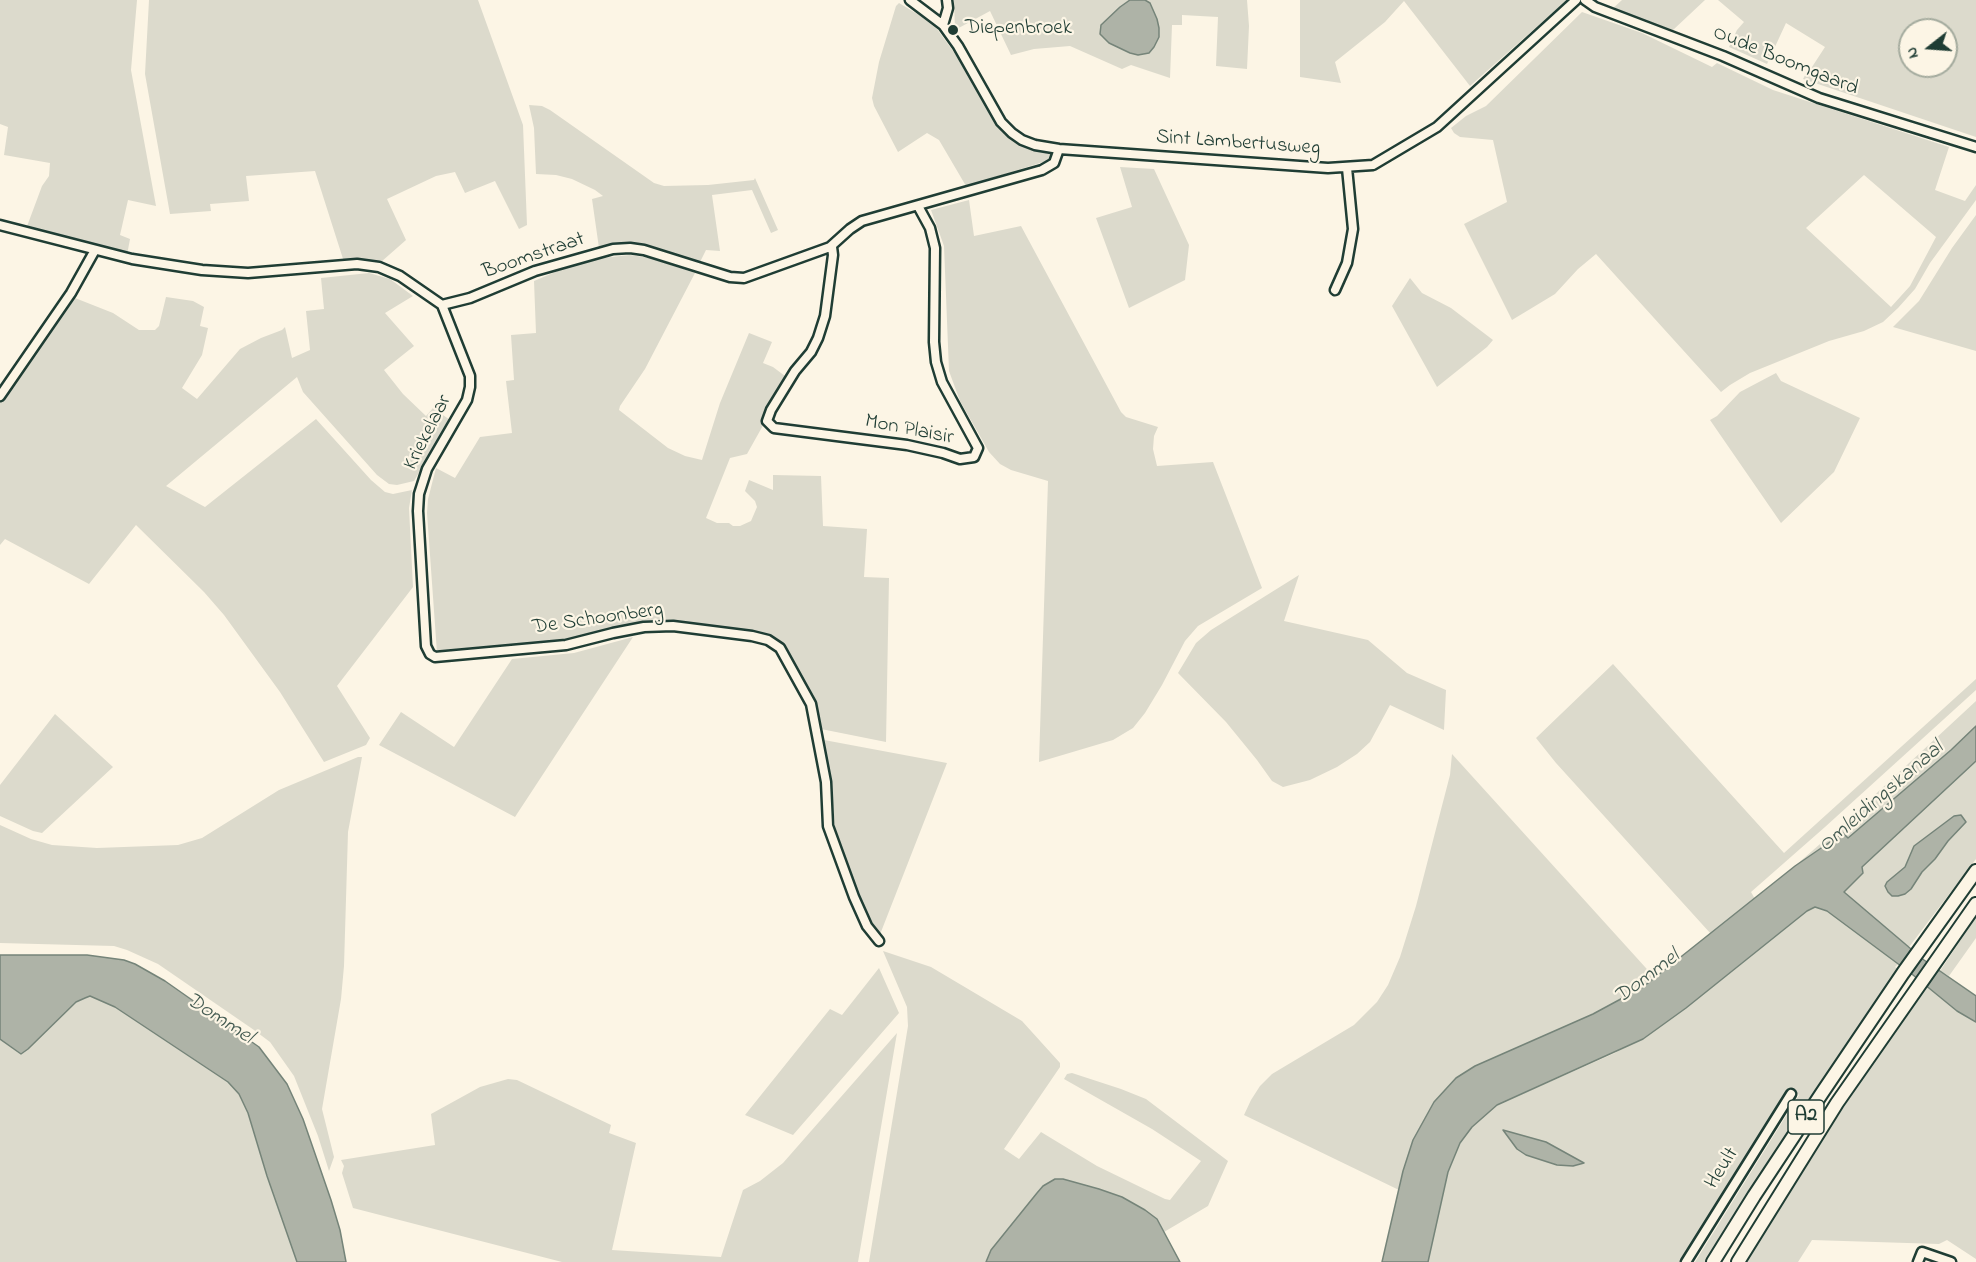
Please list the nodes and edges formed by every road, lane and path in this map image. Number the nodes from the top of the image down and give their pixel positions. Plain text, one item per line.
1 (910, 0) edge
2 (947, 0) edge
3 (1576, 0) edge
4 (1585, 0) edge
5 (943, 25) junction
6 (1976, 147) edge
7 (1059, 148) junction
8 (1347, 168) junction
9 (918, 206) junction
10 (0, 225) edge
11 (830, 247) junction
12 (95, 250) junction
13 (1335, 290) dead end
14 (441, 305) junction
15 (0, 396) edge
16 (430, 654) joint
17 (1976, 871) edge
18 (1976, 904) edge
19 (879, 941) dead end
20 (1791, 1094) dead end
21 (1686, 1262) edge
22 (1713, 1262) edge
23 (1738, 1262) edge
24 (1918, 1262) edge
25 (1951, 1262) edge

1 - 5 street, Sint Lambertusweg
2 - 5 street
3 - 8 street, Sint Lambertusweg
4 - 6 street, Oude Boomgaard
5 - 7 street, Sint Lambertusweg
7 - 8 street, Sint Lambertusweg
7 - 9 street, Boomstraat
8 - 13 street
9 - 11 street, Boomstraat
9 - 11 street, Mon Plaisir
10 - 12 street
11 - 14 street, Boomstraat
12 - 14 street
12 - 15 street
14 - 16 street, Kriekelaar
16 - 19 street, De Schoonberg
17 - 22 highway, A2
18 - 23 highway, A2
20 - 21 street, Heult
24 - 25 street

